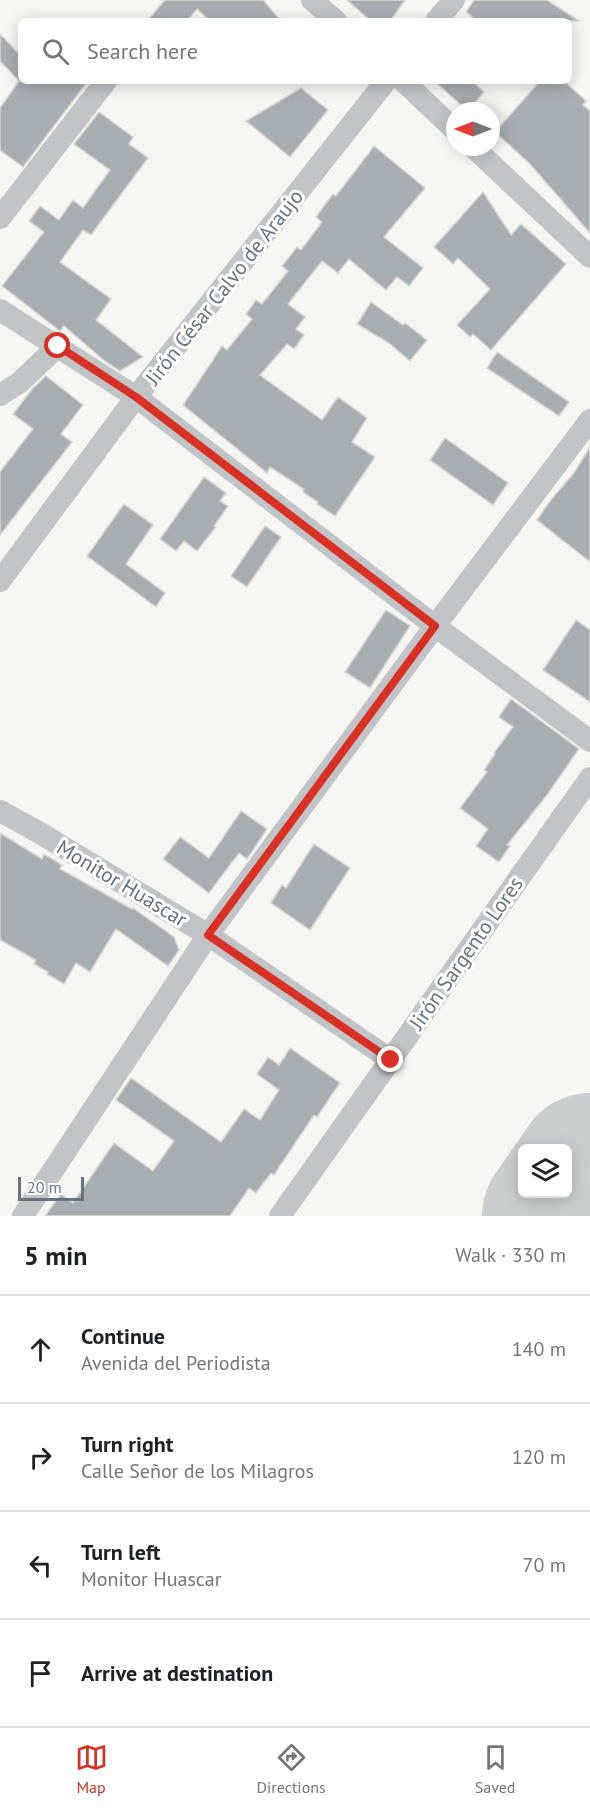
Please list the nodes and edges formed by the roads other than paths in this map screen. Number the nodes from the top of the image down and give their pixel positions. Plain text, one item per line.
1 (312, 0) edge
2 (454, 0) edge
3 (333, 18) edge
4 (439, 18) edge
5 (104, 84) edge
6 (384, 84) edge
7 (406, 84) edge
8 (446, 122) edge
9 (483, 156) edge
10 (0, 218) edge
11 (590, 257) edge
12 (0, 310) edge
13 (58, 346) junction
14 (0, 395) edge
15 (136, 397) junction
16 (590, 420) edge
17 (0, 581) edge
18 (435, 626) junction
19 (590, 741) edge
20 (590, 778) edge
21 (0, 811) edge
22 (208, 935) junction
23 (391, 1060) junction
24 (23, 1216) edge
25 (280, 1216) edge

1 - 3 street
2 - 4 street
5 - 10 street
6 - 15 street, Jirón César Calvo de Araujo
7 - 8 street
9 - 11 street
12 - 13 street
13 - 14 street
13 - 15 street
15 - 17 street, Jirón César Calvo de Araujo
15 - 18 street
16 - 18 street
18 - 19 street
18 - 22 street
20 - 23 street, Jirón Sargento Lores
21 - 22 street, Monitor Huascar
22 - 23 street, Monitor Huascar
22 - 24 street
23 - 25 street, Jirón Sargento Lores

